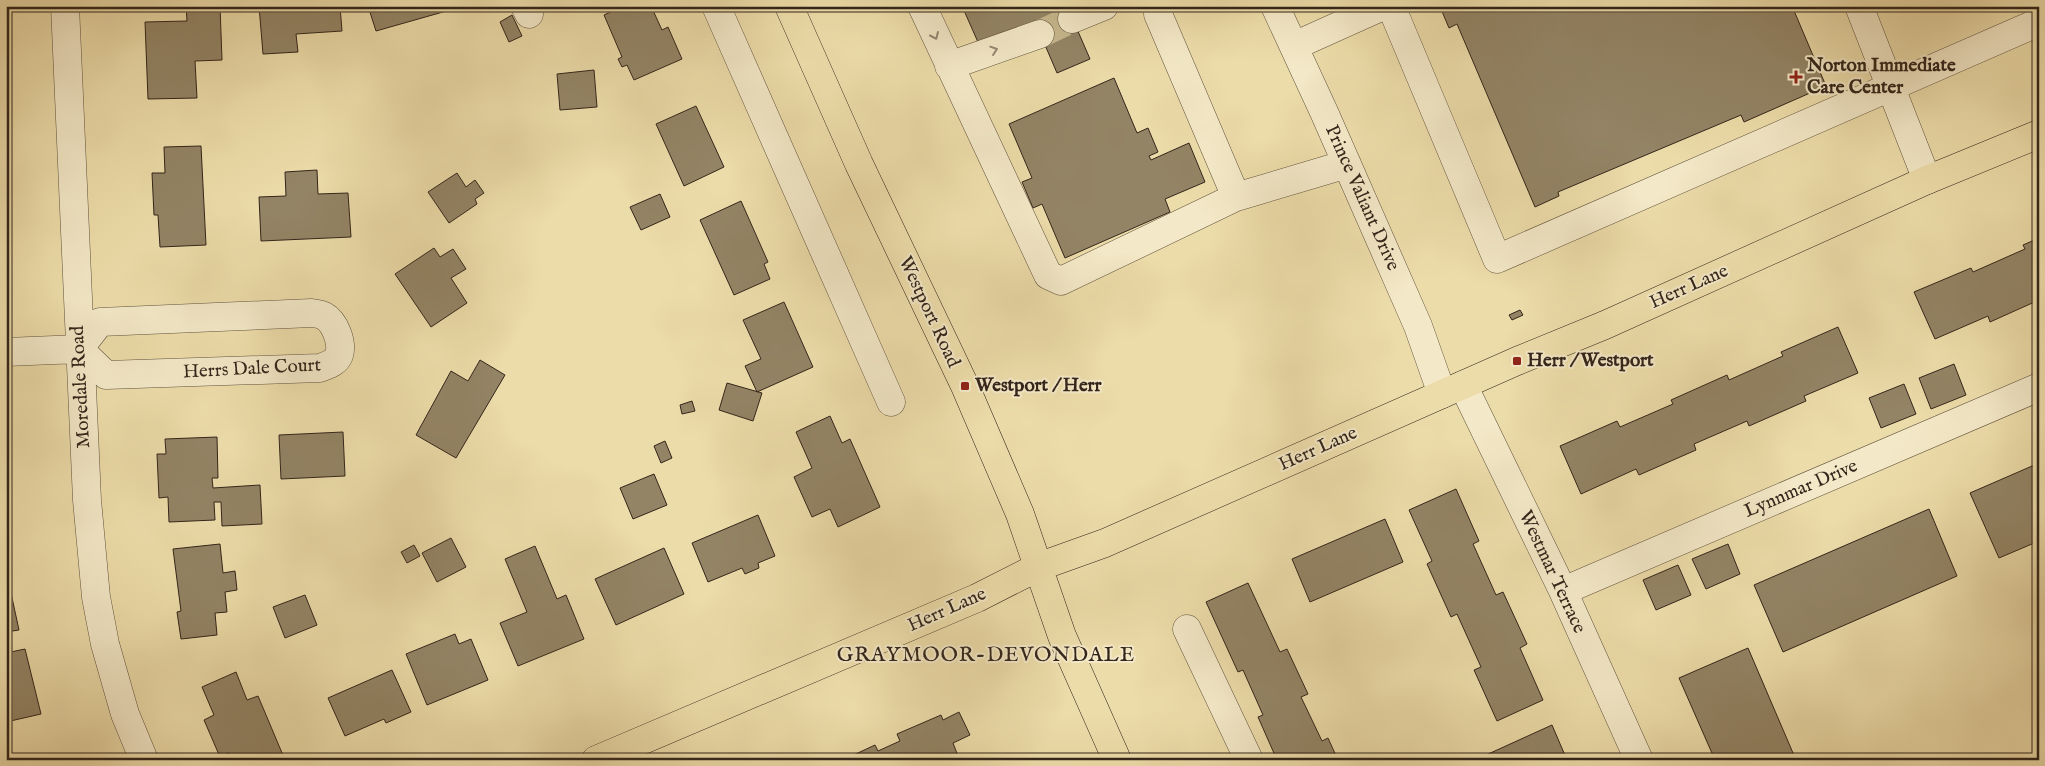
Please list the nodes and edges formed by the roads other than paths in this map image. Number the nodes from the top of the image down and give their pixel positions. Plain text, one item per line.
1 (64, 6) edge
2 (716, 6) edge
3 (789, 6) edge
4 (922, 6) edge
5 (1104, 6) edge
6 (1275, 6) edge
7 (1383, 6) edge
8 (1391, 6) edge
9 (1859, 6) edge
10 (1165, 9) edge
11 (1072, 19) tunnel mouth
12 (2039, 22) edge
13 (1040, 34) tunnel mouth
14 (1294, 46) junction
15 (949, 66) junction
16 (1891, 87) junction
17 (2039, 134) edge
18 (1347, 164) junction
19 (1928, 180) junction
20 (1236, 197) junction
21 (79, 349) junction
22 (6, 352) edge
23 (2039, 387) edge
24 (1452, 390) junction
25 (892, 402) dead end
26 (1038, 568) junction
27 (1563, 591) junction
28 (1187, 628) dead end
29 (144, 760) edge
30 (596, 760) edge
31 (1117, 760) edge
32 (1249, 760) edge
33 (1640, 760) edge

1 - 21 street, Moredale Road
2 - 25 street
3 - 26 main road, Westport Road
4 -> 15 street
5 - 11 street
6 - 14 street, Prince Valiant Drive
7 - 14 street
8 - 16 street
9 - 16 street
10 - 20 street
12 - 16 street
15 -> 13 street
14 - 18 street, Prince Valiant Drive
15 - 20 street
16 - 19 street
17 - 19 main road, Herr Lane
18 - 20 street
18 - 24 street, Prince Valiant Drive
19 - 24 main road, Herr Lane
21 - 21 street, Herrs Dale Court
21 - 22 street
21 - 29 street, Moredale Road
23 - 27 street, Lynnmar Drive
24 - 26 main road, Herr Lane
24 - 27 street, Westmar Terrace
26 - 30 main road, Herr Lane
26 - 31 main road, Westport Road
27 - 33 street, Westmar Terrace
28 - 32 street

